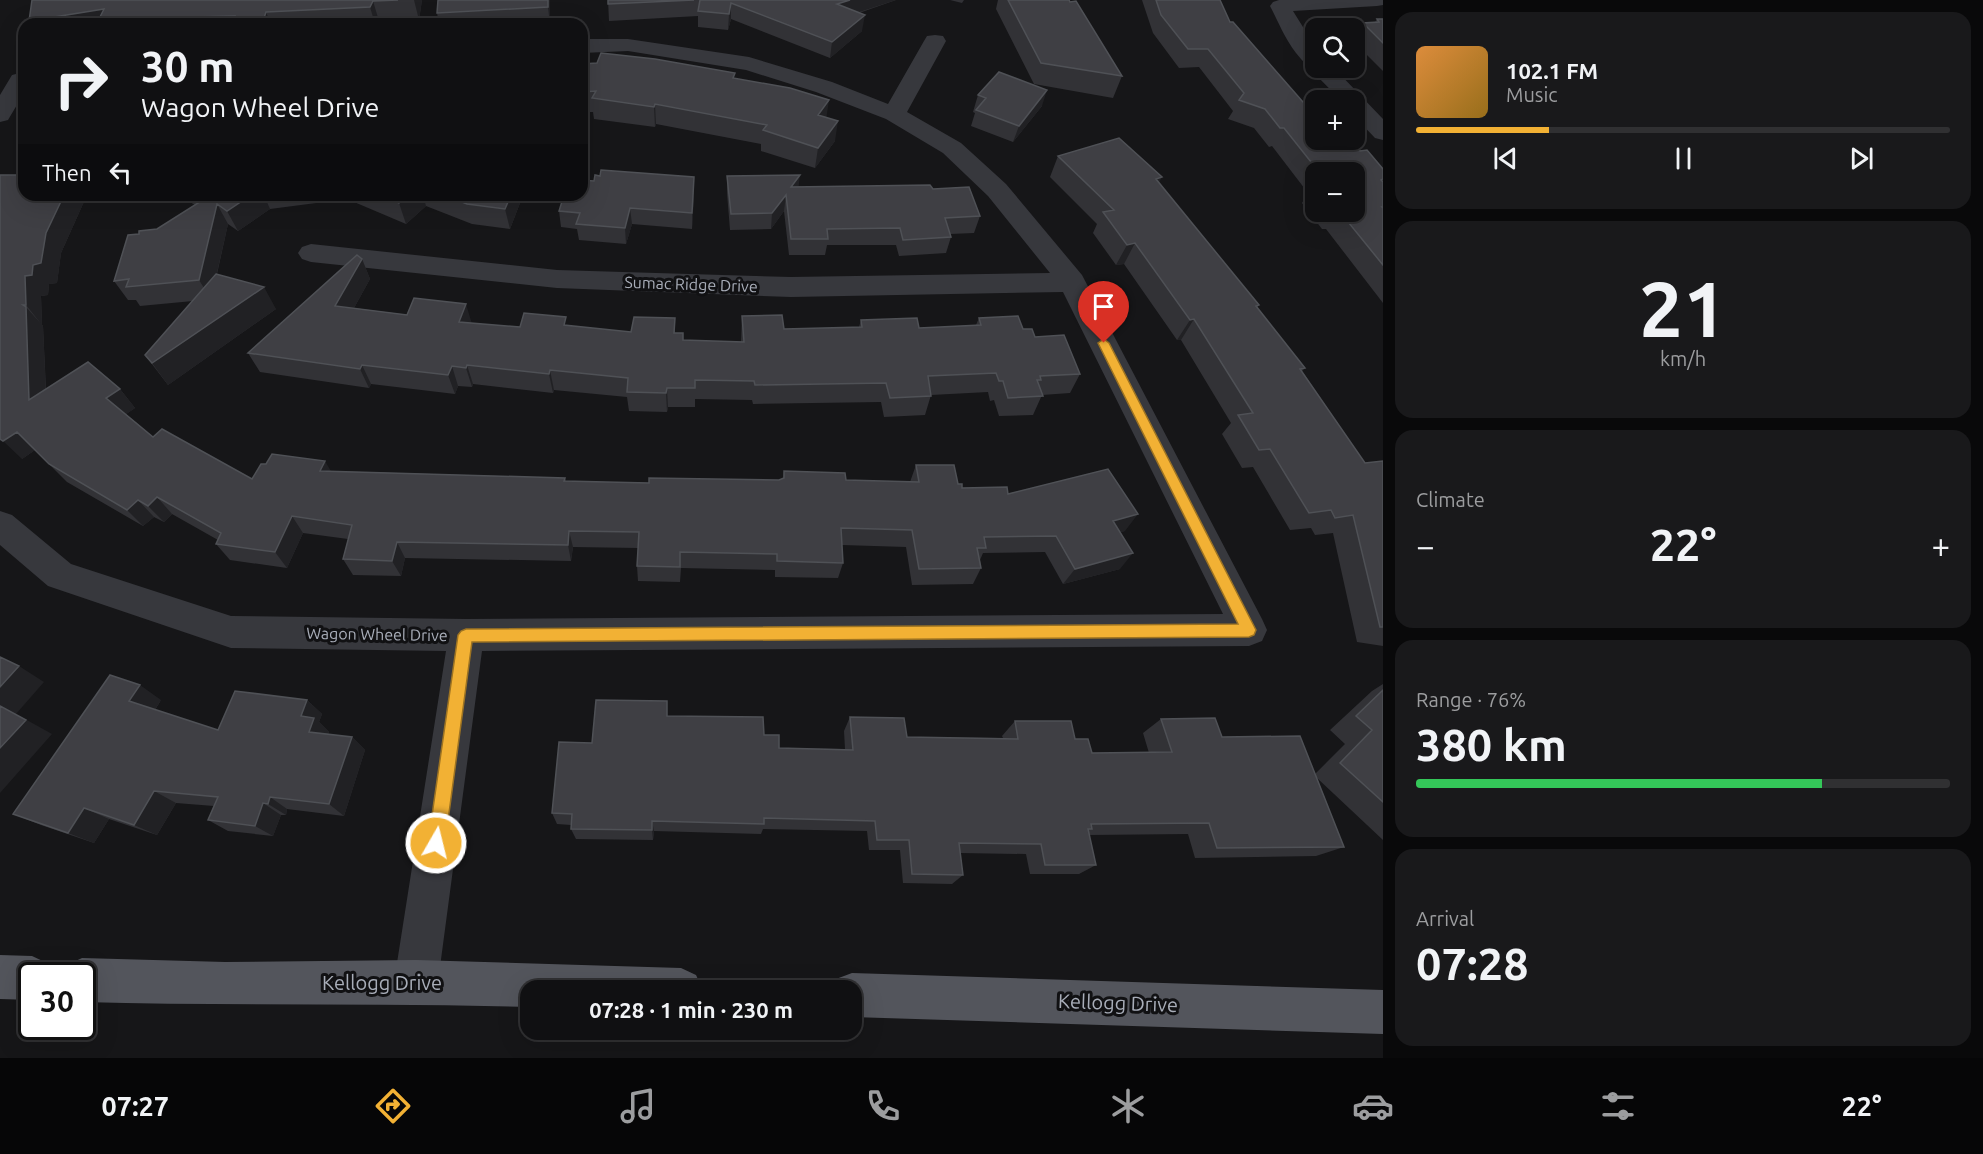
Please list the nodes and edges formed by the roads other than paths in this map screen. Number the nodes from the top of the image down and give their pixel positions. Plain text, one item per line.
1 (1377, 0) edge
2 (935, 41) dead end
3 (588, 46) edge
4 (1305, 50) edge
5 (1332, 78) edge
6 (18, 86) edge
7 (1343, 90) edge
8 (1365, 113) edge
9 (894, 114) junction
10 (0, 115) edge
11 (1383, 133) edge
12 (311, 253) dead end
13 (1072, 282) junction
14 (0, 525) edge
15 (466, 635) junction
16 (0, 977) edge
17 (18, 978) edge
18 (96, 980) edge
19 (416, 982) junction
20 (520, 985) edge
21 (862, 995) edge
22 (1383, 1012) edge

1 - 4 street
2 - 9 street
3 - 9 street
5 - 7 street
6 - 10 street
8 - 11 street
9 - 13 street
12 - 13 street, Sumac Ridge Drive
13 - 15 street, Wagon Wheel Drive
14 - 15 street, Wagon Wheel Drive
15 - 19 street
16 - 17 main road
18 - 19 main road, Kellogg Drive
19 - 20 main road, Kellogg Drive
21 - 22 main road, Kellogg Drive

